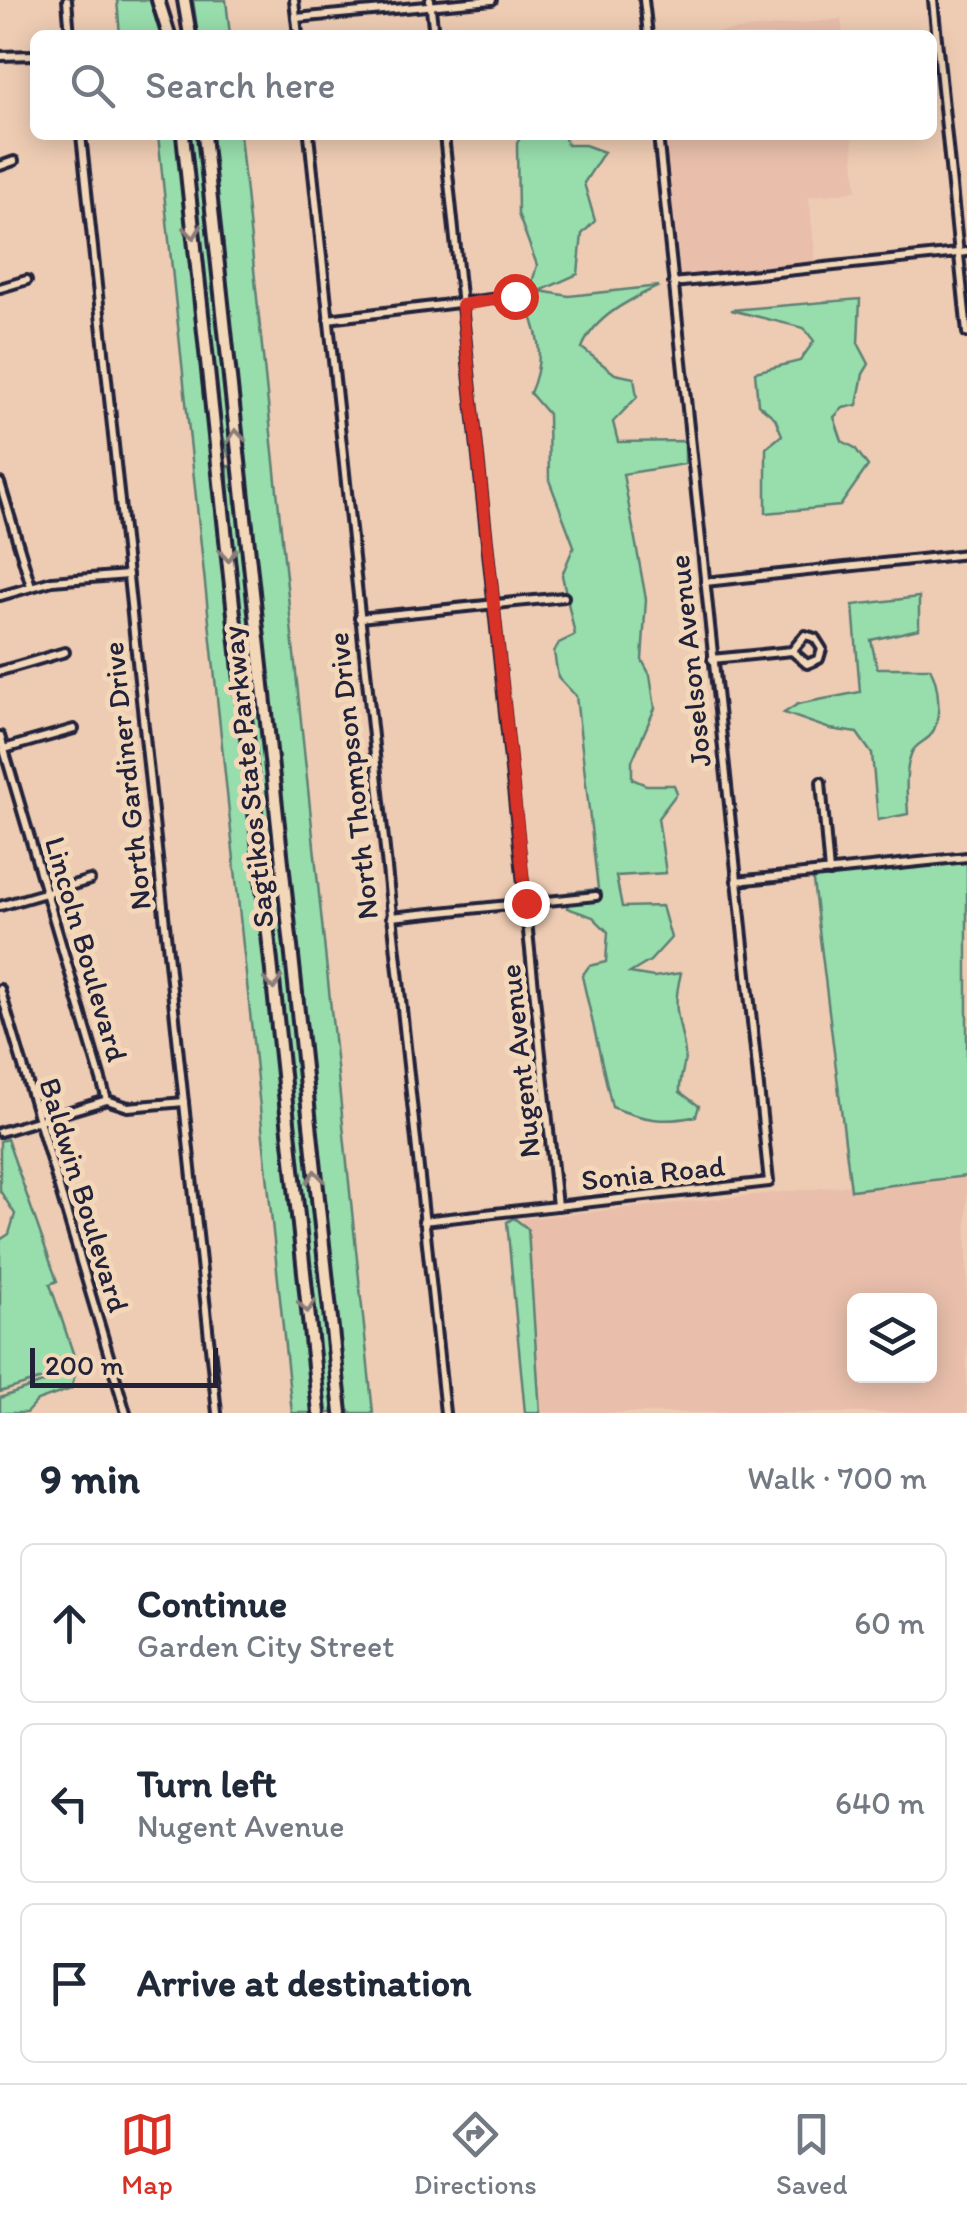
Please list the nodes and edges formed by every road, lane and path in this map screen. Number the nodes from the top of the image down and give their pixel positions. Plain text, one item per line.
1 (67, 0) edge
2 (159, 0) edge
3 (186, 0) edge
4 (294, 0) edge
5 (492, 0) edge
6 (644, 0) edge
7 (933, 0) edge
8 (430, 3) edge
9 (296, 18) junction
10 (70, 30) edge
11 (168, 30) edge
12 (190, 30) edge
13 (297, 30) edge
14 (433, 30) edge
15 (647, 30) edge
16 (937, 30) edge
17 (937, 34) edge
18 (0, 56) edge
19 (30, 56) edge
20 (82, 140) edge
21 (184, 140) edge
22 (205, 140) edge
23 (309, 140) edge
24 (445, 140) edge
25 (659, 140) edge
26 (14, 162) dead end
27 (0, 166) edge
28 (963, 252) edge
29 (27, 280) dead end
30 (674, 283) junction
31 (0, 288) edge
32 (515, 296) dead end
33 (462, 305) junction
34 (328, 319) junction
35 (967, 333) edge
36 (0, 483) edge
37 (967, 554) edge
38 (128, 576) junction
39 (704, 582) junction
40 (31, 586) junction
41 (0, 596) edge
42 (564, 597) dead end
43 (494, 604) junction
44 (359, 618) junction
45 (792, 650) junction
46 (65, 652) dead end
47 (712, 659) junction
48 (0, 671) edge
49 (74, 729) dead end
50 (0, 736) edge
51 (4, 749) junction
52 (821, 782) dead end
53 (967, 857) edge
54 (829, 872) junction
55 (90, 880) dead end
56 (736, 882) junction
57 (46, 892) junction
58 (596, 896) dead end
59 (526, 903) junction
60 (0, 906) edge
61 (391, 917) junction
62 (0, 989) edge
63 (107, 1100) junction
64 (184, 1102) junction
65 (39, 1121) junction
66 (0, 1132) edge
67 (768, 1182) joint
68 (558, 1206) junction
69 (423, 1221) junction
70 (126, 1413) edge
71 (217, 1413) edge
72 (319, 1413) edge
73 (340, 1413) edge
74 (445, 1413) edge

1 - 10 street
2 - 11 highway
3 - 12 highway
4 - 9 street
5 - 8 street
6 - 15 street
7 - 16 street
8 - 9 street
8 - 14 street
9 - 13 street
17 - 28 street
18 - 19 street
20 - 38 street, North Gardiner Drive
21 -> 72 highway, Sagtikos State Parkway
73 -> 22 highway, Sagtikos State Parkway
23 - 34 street, North Thompson Drive
24 - 33 street, Nugent Avenue
25 - 30 street, Joselson Avenue
26 - 27 street
28 - 30 street
28 - 35 street
29 - 31 street
30 - 39 street, Joselson Avenue
32 - 33 street
33 - 34 street
33 - 43 street, Nugent Avenue
34 - 44 street, North Thompson Drive
36 - 40 street
37 - 39 street
38 - 40 street
38 - 64 street, North Gardiner Drive
39 - 47 street, Joselson Avenue
40 - 41 street
42 - 43 street
43 - 44 street
43 - 59 street, Nugent Avenue
44 - 61 street, North Thompson Drive
45 - 45 street
45 - 47 street
46 - 48 street
47 - 56 street, Joselson Avenue
49 - 51 street
50 - 51 street, Lincoln Boulevard
51 - 57 street, Lincoln Boulevard
52 - 54 street
53 - 54 street
54 - 56 street
55 - 57 street
56 - 67 street, Joselson Avenue
57 - 60 street
57 - 63 street, Lincoln Boulevard
58 - 59 street
59 - 61 street
59 - 68 street, Nugent Avenue
61 - 69 street, North Thompson Drive
62 - 65 street, Baldwin Boulevard
63 - 64 street, Lincoln Boulevard
63 - 65 street
64 - 71 street, North Gardiner Drive
65 - 66 street
65 - 70 street, Baldwin Boulevard
67 - 68 street, Sonia Road
68 - 69 street, Sonia Road
69 - 74 street, North Thompson Drive

